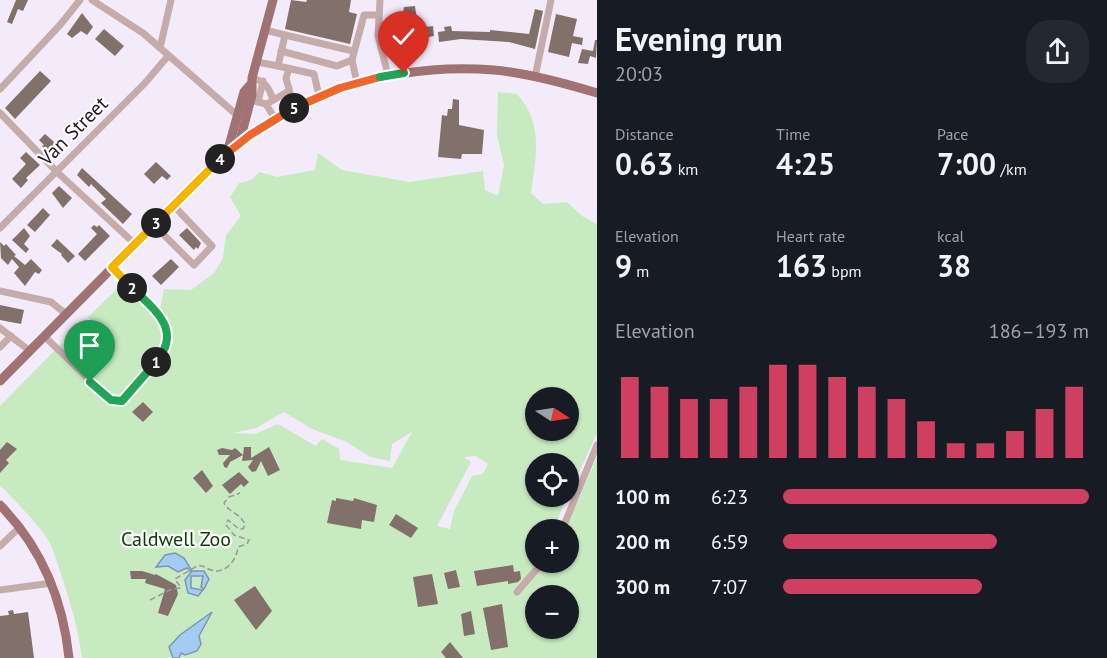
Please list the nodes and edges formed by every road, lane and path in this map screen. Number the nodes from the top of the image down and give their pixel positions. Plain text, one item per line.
1 (80, 0) edge
2 (92, 0) edge
3 (171, 0) edge
4 (273, 0) edge
5 (380, 0) edge
6 (551, 0) edge
7 (378, 15) junction
8 (265, 30) junction
9 (285, 35) junction
10 (160, 48) junction
11 (281, 51) junction
12 (353, 51) junction
13 (168, 56) junction
14 (352, 60) junction
15 (318, 61) junction
16 (257, 62) junction
17 (278, 66) junction
18 (289, 69) junction
19 (314, 74) junction
20 (388, 75) junction
21 (535, 77) junction
22 (263, 81) junction
23 (251, 82) junction
24 (357, 83) junction
25 (0, 89) edge
26 (289, 91) junction
27 (597, 93) edge
28 (319, 96) junction
29 (262, 101) junction
30 (294, 108) junction
31 (0, 113) edge
32 (238, 116) junction
33 (275, 119) junction
34 (239, 144) junction
35 (227, 153) junction
36 (57, 172) junction
37 (173, 205) junction
38 (154, 225) junction
39 (0, 228) edge
40 (135, 244) junction
41 (112, 267) junction
42 (0, 291) edge
43 (66, 315) junction
44 (0, 328) edge
45 (11, 336) junction
46 (44, 336) junction
47 (2, 344) edge
48 (30, 351) junction
49 (0, 381) edge
50 (597, 445) edge
51 (240, 493) dead end
52 (0, 505) edge
53 (567, 519) edge
54 (20, 526) junction
55 (0, 534) edge
56 (6, 540) junction
57 (0, 546) edge
58 (533, 573) edge
59 (52, 584) junction
60 (0, 590) edge
61 (517, 592) dead end
62 (150, 600) dead end
63 (69, 658) edge

1 - 25 street
2 - 10 street
3 - 10 street
4 - 8 main road
5 - 7 street
6 - 21 street
7 - 12 street
7 - 20 street
8 - 9 street
8 - 16 main road
9 - 11 street
9 - 12 street
10 - 13 street
11 - 15 street
11 - 17 street
12 - 14 street
13 - 32 street
13 - 36 street, Van Street
14 - 15 street
14 - 24 street
15 - 19 street
16 - 17 street
16 - 23 main road
17 - 18 street
18 - 19 street
18 - 26 street
19 - 28 street
20 - 21 main road
20 - 24 main road
21 - 27 main road
22 - 23 street
22 - 29 street
22 - 29 street
23 - 29 main road
23 - 32 main road
24 - 28 main road
26 - 29 street
26 - 30 street
28 - 30 main road
29 - 33 street
29 - 34 main road
30 - 33 main road
31 - 36 street
32 - 35 main road
33 - 34 main road
34 - 35 main road
35 - 37 main road
36 - 39 street, Van Street
36 - 40 street
37 - 38 main road
37 - 38 street
38 - 40 main road
40 - 41 main road
41 - 43 main road
41 - 46 street
42 - 43 street
43 - 46 main road
44 - 45 street
45 - 47 street
45 - 48 street
46 - 48 main road
48 - 49 main road
50 - 53 street
51 - 62 path
52 - 54 main road
54 - 56 street
54 - 59 main road
55 - 56 street
56 - 57 street
58 - 61 street
59 - 60 street
59 - 63 main road

